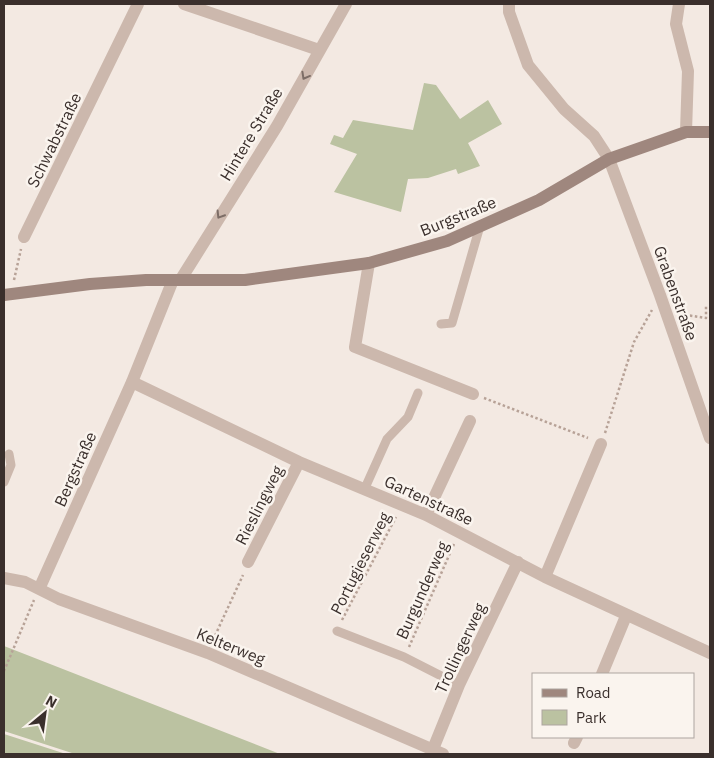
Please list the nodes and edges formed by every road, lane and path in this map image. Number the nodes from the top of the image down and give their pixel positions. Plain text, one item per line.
1 (138, 4) edge
2 (184, 4) edge
3 (346, 4) edge
4 (509, 4) edge
5 (679, 4) edge
6 (319, 50) junction
7 (686, 132) junction
8 (710, 132) edge
9 (609, 160) junction
10 (480, 226) junction
11 (24, 237) joint
12 (369, 263) junction
13 (177, 280) junction
14 (7, 295) edge
15 (660, 295) junction
16 (706, 305) dead end
17 (666, 312) junction
18 (441, 324) dead end
19 (132, 382) junction
20 (418, 393) dead end
21 (477, 396) joint
22 (706, 416) edge
23 (470, 421) dead end
24 (710, 438) edge
25 (602, 444) junction
26 (9, 454) dead end
27 (299, 462) junction
28 (4, 482) edge
29 (365, 488) junction
30 (402, 504) junction
31 (426, 515) junction
32 (459, 532) junction
33 (248, 562) dead end
34 (518, 562) junction
35 (545, 577) junction
36 (4, 578) edge
37 (241, 580) dead end
38 (40, 587) junction
39 (626, 616) junction
40 (337, 631) joint
41 (208, 653) junction
42 (710, 653) edge
43 (404, 657) junction
44 (4, 671) edge
45 (602, 673) edge
46 (459, 685) junction
47 (438, 752) edge

1 - 11 street, Schwabstraße
2 - 6 street
3 - 6 street, Hintere Straße
4 - 9 street, Grabenstraße
5 - 7 street
6 -> 13 street, Hintere Straße
7 - 8 main road, Burgstraße
7 - 9 main road, Burgstraße
9 - 10 main road, Burgstraße
9 - 15 street, Grabenstraße
10 - 12 main road, Burgstraße
10 - 18 lane
11 - 14 path
12 - 13 main road, Burgstraße
12 - 21 street
13 - 14 main road, Burgstraße
13 - 19 street, Bergstraße
15 - 17 street, Grabenstraße
15 - 25 path
16 - 17 path
17 - 22 street, Grabenstraße
19 - 27 street, Gartenstraße
19 - 38 street, Bergstraße
20 - 29 lane
21 - 25 path
22 - 24 street, Grabenstraße
23 - 31 street
25 - 35 street
26 - 28 lane
27 - 29 street, Gartenstraße
27 - 33 street, Rieslingweg
29 - 30 street, Gartenstraße
30 - 31 street, Gartenstraße
30 - 40 path, Portugieserweg
31 - 32 street, Gartenstraße
32 - 34 street, Gartenstraße
32 - 43 path, Burgunderweg
34 - 35 street, Gartenstraße
34 - 46 street, Trollingerweg
35 - 39 street, Gartenstraße
36 - 38 street, Kelterweg
37 - 41 path
38 - 41 street, Kelterweg
38 - 44 path
39 - 42 street, Gartenstraße
39 - 45 street
40 - 43 lane
41 - 47 street, Kelterweg
43 - 46 lane
46 - 47 street, Trollingerweg

